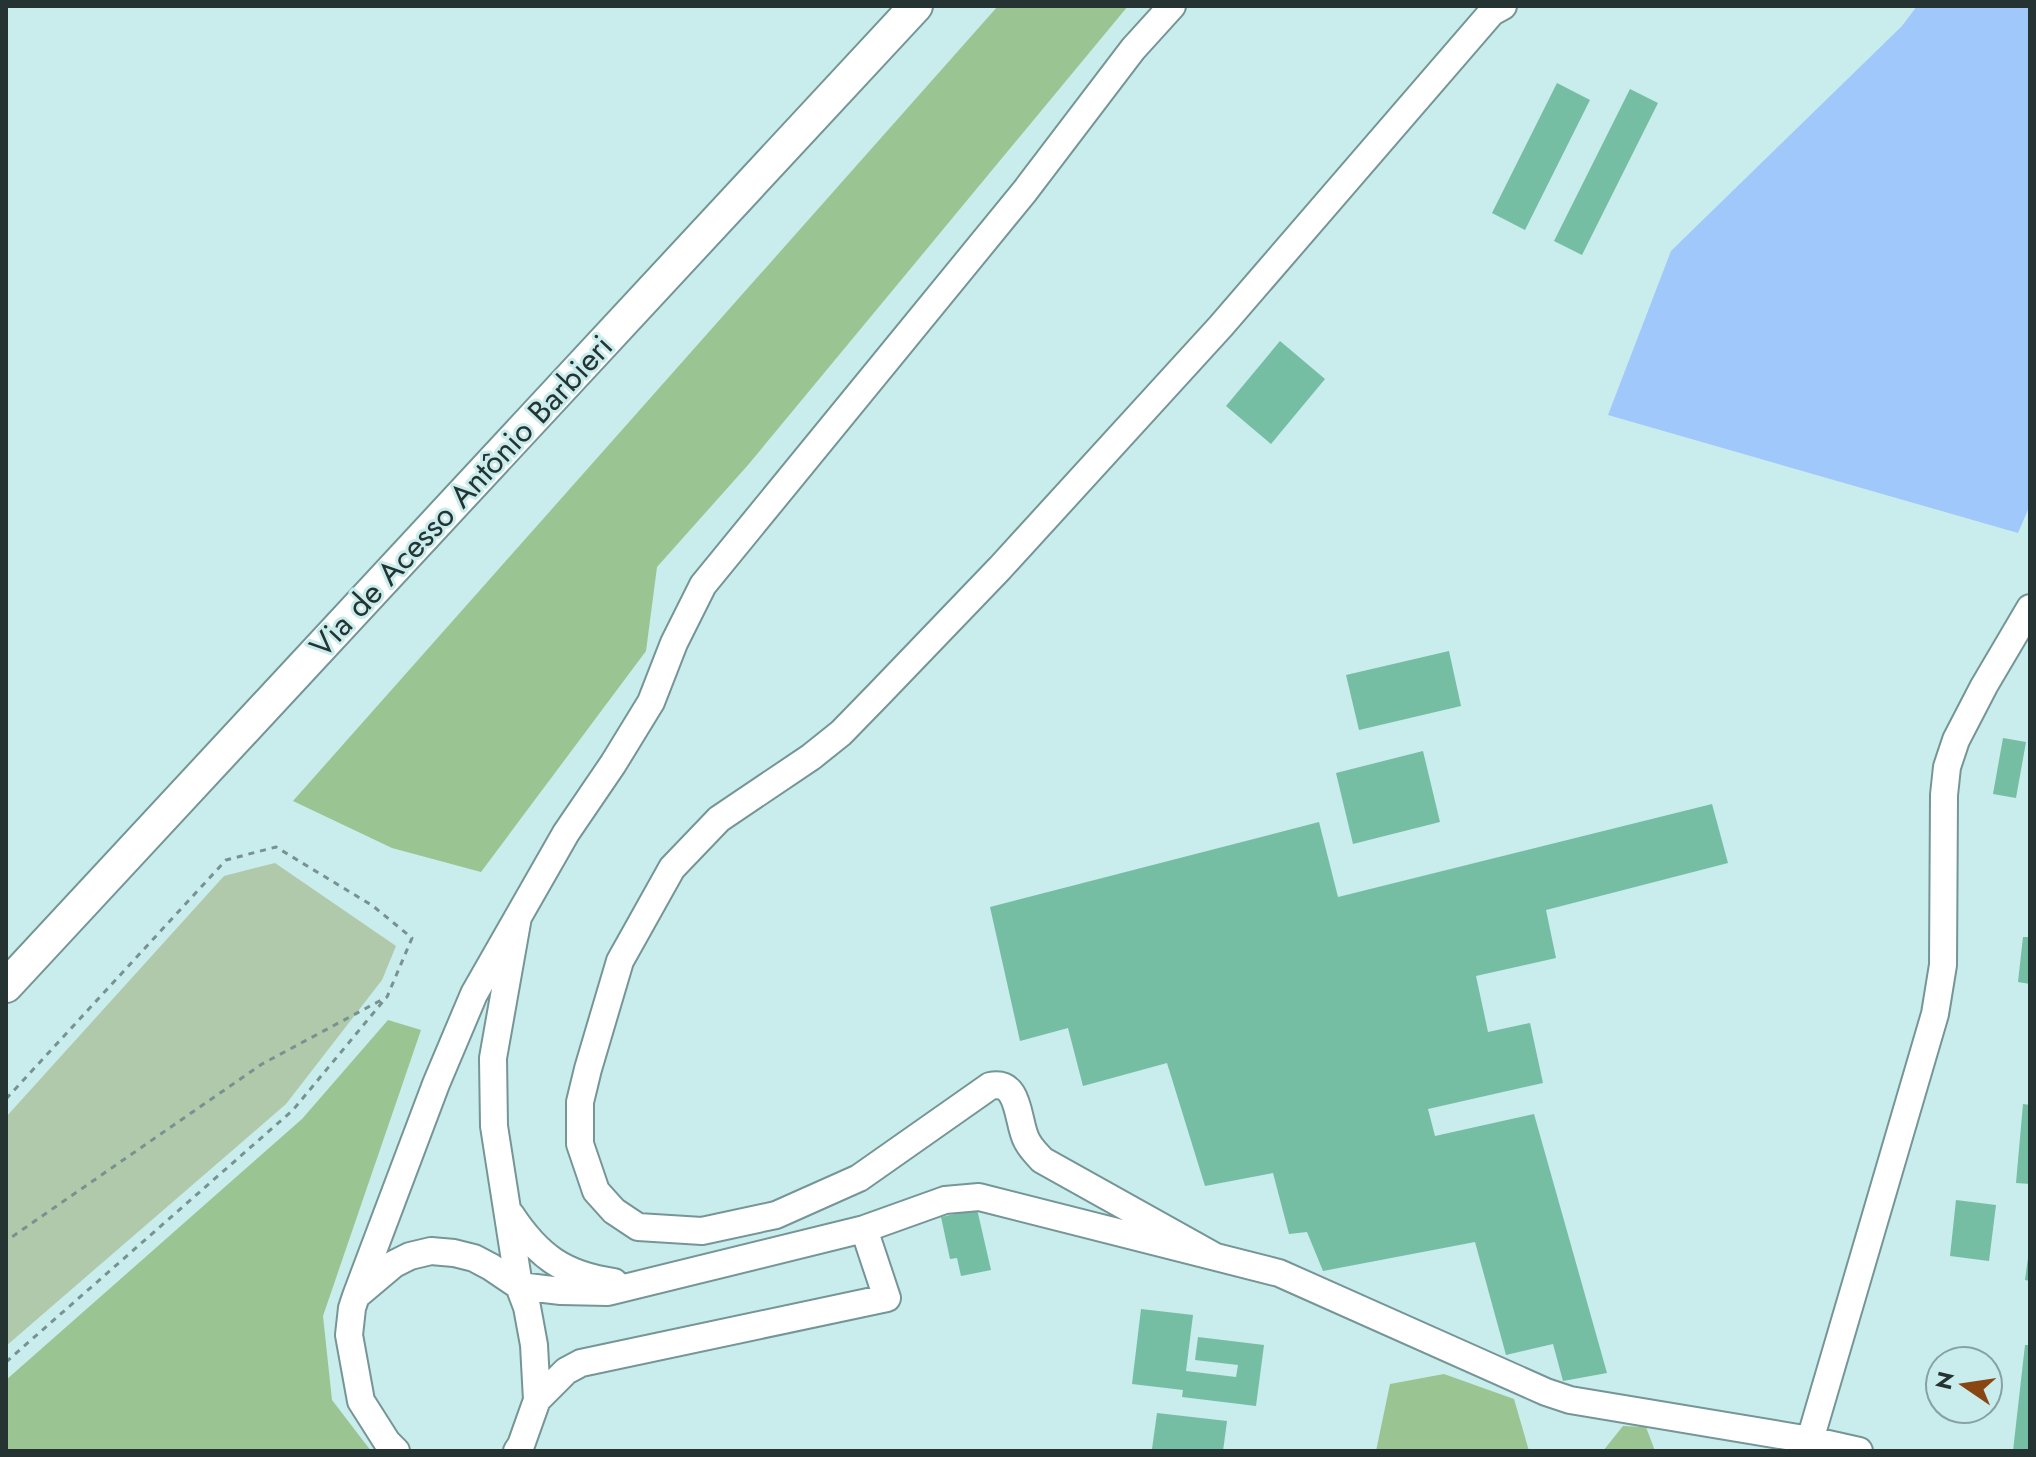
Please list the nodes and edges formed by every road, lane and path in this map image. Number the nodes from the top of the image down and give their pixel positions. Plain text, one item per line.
1 (916, 6) edge
2 (1172, 6) edge
3 (1497, 8) edge
4 (2030, 608) edge
5 (518, 917) junction
6 (6, 986) edge
7 (387, 997) junction
8 (6, 1099) edge
9 (506, 1208) junction
10 (864, 1229) junction
11 (6, 1241) edge
12 (1214, 1256) junction
13 (638, 1285) junction
14 (519, 1286) junction
15 (356, 1296) junction
16 (6, 1362) edge
17 (537, 1400) junction
18 (1810, 1440) junction
19 (520, 1449) edge
20 (396, 1451) edge
21 (1859, 1451) edge

1 - 6 main road, Via de Acesso Antônio Barbieri
2 - 5 street
3 - 12 street
4 - 18 street
5 - 9 street
5 - 15 street
7 - 8 path
7 - 11 path
7 - 16 path
9 - 13 street
9 - 14 street
10 - 12 street
10 - 13 street
10 - 17 street
12 - 18 street
13 - 14 street
14 - 15 street
14 - 17 street
15 - 20 street
17 - 19 street
18 - 21 street

